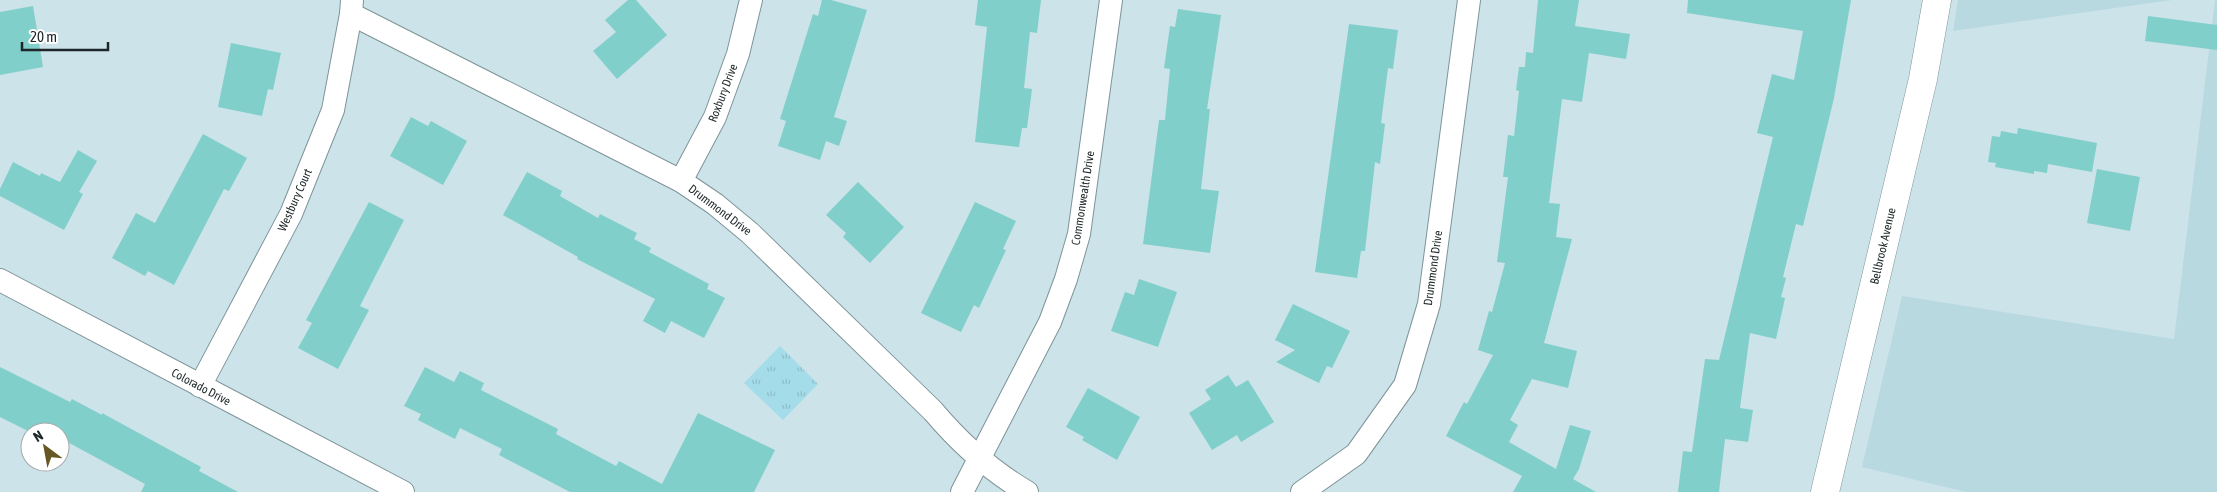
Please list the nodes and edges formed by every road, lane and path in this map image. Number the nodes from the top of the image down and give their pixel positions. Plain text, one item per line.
1 (751, 0) edge
2 (1111, 0) edge
3 (1469, 0) edge
4 (1937, 0) edge
5 (352, 7) edge
6 (681, 181) junction
7 (0, 280) edge
8 (200, 386) junction
9 (981, 459) junction
10 (403, 492) edge
11 (962, 492) edge
12 (1027, 492) edge
13 (1302, 492) edge
14 (1825, 492) edge

1 - 6 street, Roxbury Drive
2 - 9 street, Commonwealth Drive
3 - 13 street, Drummond Drive
4 - 14 street, Bellbrook Avenue
5 - 6 street, Drummond Drive
5 - 8 street, Westbury Court
6 - 9 street, Drummond Drive
7 - 8 street, Colorado Drive
8 - 10 street, Colorado Drive
9 - 11 street, Commonwealth Drive
9 - 12 street, Drummond Drive

